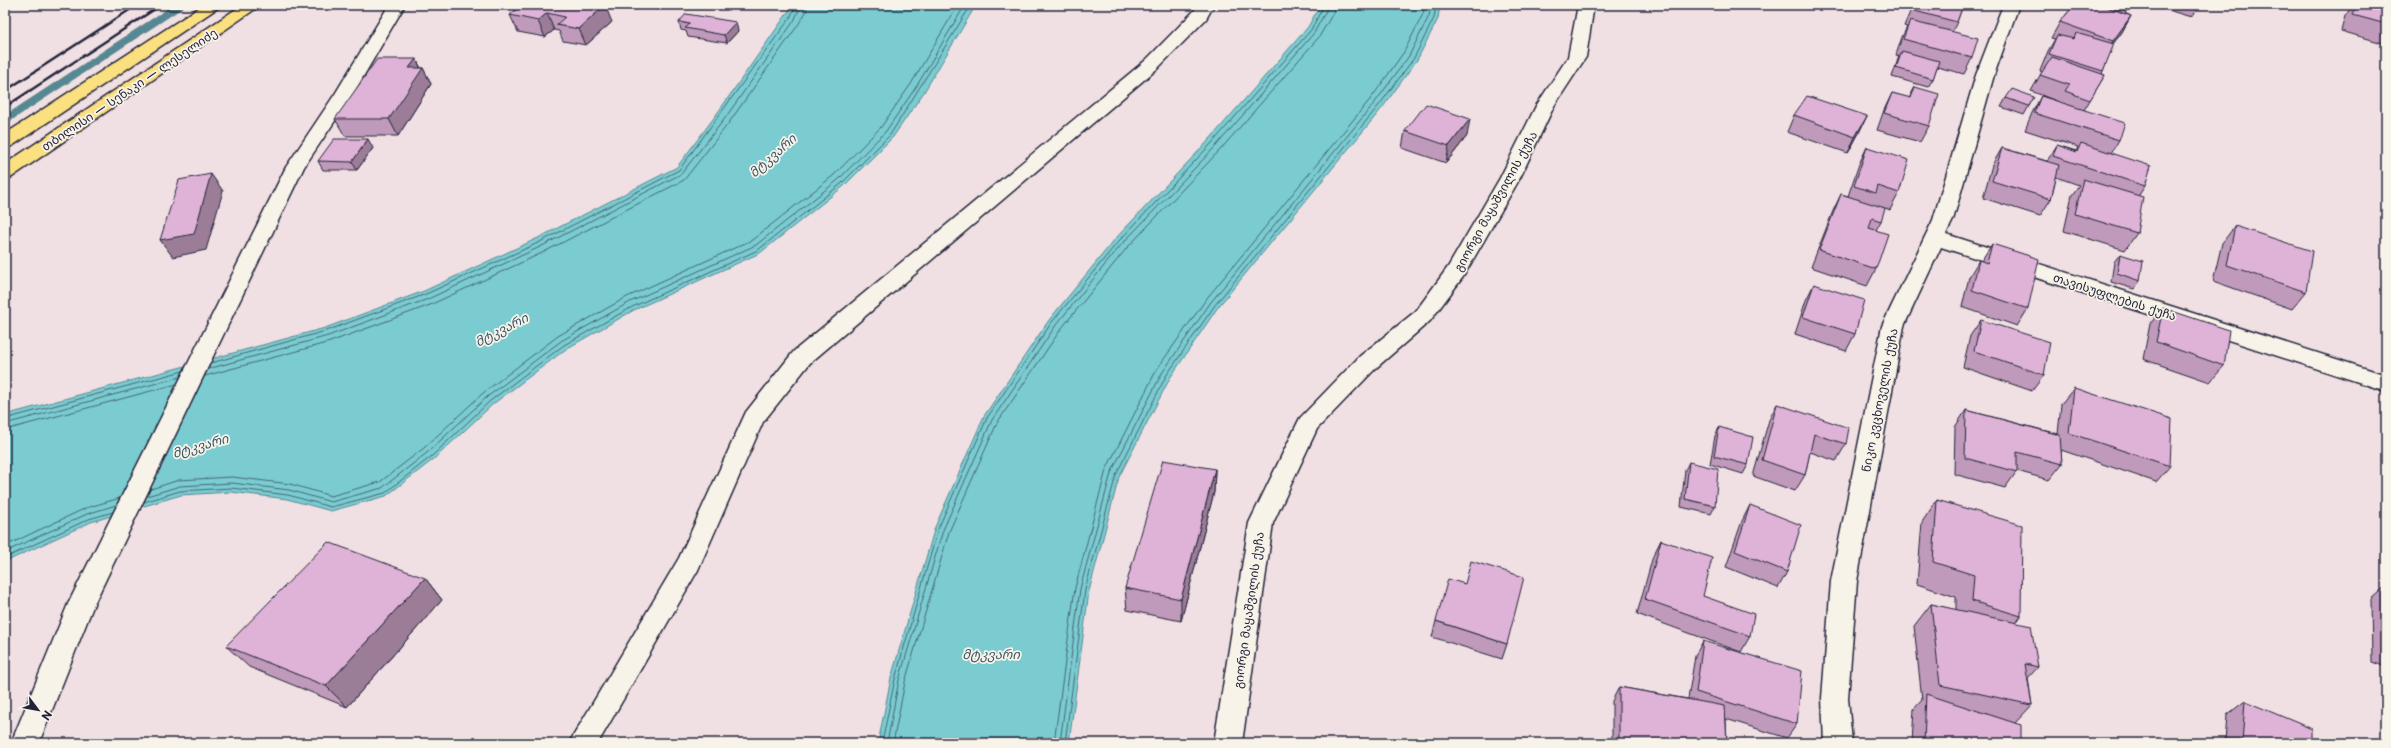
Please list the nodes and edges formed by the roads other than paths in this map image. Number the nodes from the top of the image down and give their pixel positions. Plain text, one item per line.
1 (214, 5) edge
2 (253, 5) edge
3 (261, 5) edge
4 (1206, 5) edge
5 (1586, 5) edge
6 (2011, 5) edge
7 (393, 7) edge
8 (234, 18) junction
9 (5, 142) edge
10 (5, 173) edge
11 (1936, 238) junction
12 (2386, 383) edge
13 (25, 743) edge
14 (583, 743) edge
15 (1228, 743) edge
16 (1838, 743) edge

1 - 9 highway, თბილისი — სენაკი — ლესელიძე
2 - 8 highway, თბილისი — სენაკი — ლესელიძე
3 - 8 street
4 - 14 street
5 - 15 street, გიორგი მაყაშვილის ქუჩა
6 - 11 street, ნიკო კვცხოველის ქუჩა
7 - 13 street
8 - 10 highway, თბილისი — სენაკი — ლესელიძე
11 - 12 street, თავისუფლების ქუჩა
11 - 16 street, ნიკო კვცხოველის ქუჩა

